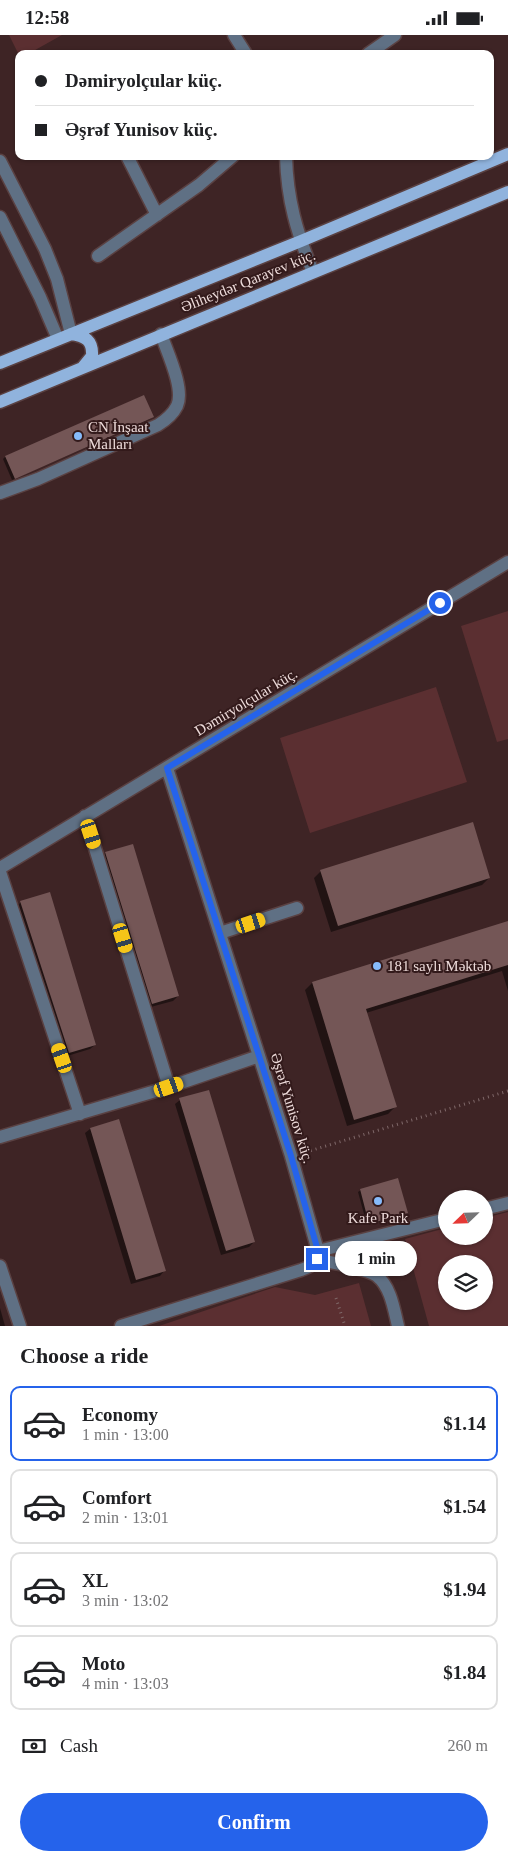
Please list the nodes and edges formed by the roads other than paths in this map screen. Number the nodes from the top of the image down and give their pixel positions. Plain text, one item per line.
1 (234, 35) edge
2 (395, 35) edge
3 (243, 50) edge
4 (374, 50) edge
5 (508, 154) edge
6 (129, 160) edge
7 (228, 160) edge
8 (286, 160) edge
9 (494, 160) edge
10 (494, 160) edge
11 (0, 161) edge
12 (508, 192) edge
13 (157, 215) junction
14 (0, 217) edge
15 (301, 241) junction
16 (98, 255) dead end
17 (314, 272) junction
18 (71, 334) junction
19 (161, 334) junction
20 (58, 339) junction
21 (0, 363) edge
22 (83, 367) junction
23 (0, 402) edge
24 (0, 493) edge
25 (508, 562) edge
26 (167, 768) junction
27 (86, 816) junction
28 (0, 868) edge
29 (0, 872) edge
30 (297, 908) dead end
31 (220, 933) junction
32 (259, 1056) junction
33 (169, 1087) junction
34 (80, 1114) junction
35 (0, 1137) edge
36 (508, 1203) edge
37 (493, 1207) edge
38 (438, 1221) edge
39 (318, 1255) junction
40 (0, 1266) edge
41 (20, 1326) edge
42 (121, 1326) edge
43 (398, 1326) edge

1 - 3 street
2 - 4 street
5 - 9 main road, Əliheydər Qarayev küç.
6 - 13 street
7 - 13 street
8 - 15 street, Əliheydər Qarayev küç.
10 - 15 main road, Əliheydər Qarayev küç.
11 - 18 street
12 - 17 main road, Əliheydər Qarayev küç.
13 - 16 street
14 - 20 street
15 - 17 street
15 - 18 main road, Əliheydər Qarayev küç.
17 - 19 main road, Əliheydər Qarayev küç.
18 - 20 main road, Əliheydər Qarayev küç.
18 - 22 main road
19 - 22 main road, Əliheydər Qarayev küç.
19 - 24 street
20 - 21 main road, Əliheydər Qarayev küç.
22 - 23 main road, Əliheydər Qarayev küç.
25 - 26 street, Dəmiryolçular küç.
26 - 27 street, Dəmiryolçular küç.
26 - 31 street, Əşrəf Yunisov küç.
27 - 28 street, Dəmiryolçular küç.
27 - 33 street
29 - 34 street
30 - 31 street
31 - 32 street, Əşrəf Yunisov küç.
32 - 33 street
32 - 39 street, Əşrəf Yunisov küç.
33 - 34 street
34 - 35 street
36 - 37 street
38 - 39 street
39 - 42 street
39 - 43 street
40 - 41 street

